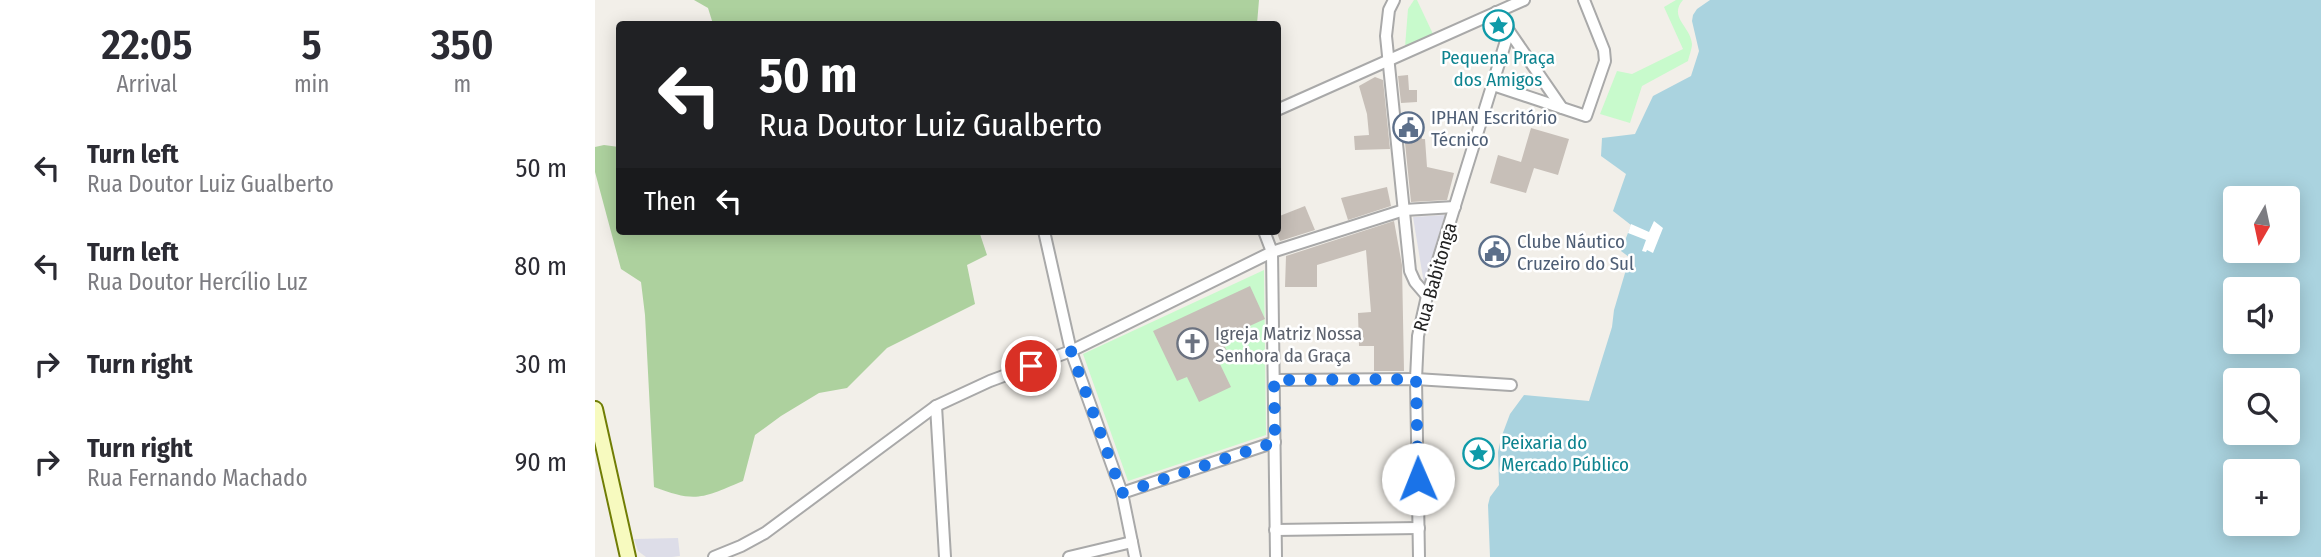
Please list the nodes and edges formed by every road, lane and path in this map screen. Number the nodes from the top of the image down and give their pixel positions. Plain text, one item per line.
1 (1394, 0) edge
2 (1524, 0) edge
3 (1584, 0) edge
4 (1496, 12) junction
5 (1509, 31) junction
6 (1389, 60) junction
7 (1493, 85) junction
8 (1281, 108) edge
9 (1562, 108) junction
10 (1455, 207) junction
11 (1404, 209) junction
12 (1045, 235) edge
13 (1265, 235) edge
14 (1272, 252) junction
15 (1427, 296) junction
16 (1071, 351) junction
17 (1416, 379) junction
18 (1274, 380) junction
19 (1511, 386) dead end
20 (936, 406) junction
21 (595, 409) edge
22 (1275, 442) junction
23 (1122, 493) junction
24 (1419, 528) junction
25 (1275, 530) junction
26 (1132, 541) junction
27 (628, 557) edge
28 (714, 557) edge
29 (945, 557) edge
30 (1069, 557) edge
31 (1135, 557) edge
32 (1276, 557) edge
33 (1419, 557) edge

1 - 6 street
2 - 4 street
3 - 9 street
4 - 5 street
4 - 6 street
5 - 7 street, Rua Babitonga
5 - 9 street
6 - 8 street
6 - 11 street
7 - 9 street
7 - 10 street, Rua Babitonga
10 - 11 street
10 - 15 street, Rua Babitonga
11 - 14 street
11 - 15 street
12 - 16 street
13 - 14 street
14 - 16 street
14 - 18 street
15 - 17 street, Rua Babitonga
16 - 20 street
16 - 23 street
17 - 18 street
17 - 19 street
17 - 24 street, Rua Babitonga
18 - 22 street
20 - 28 street
20 - 29 street
21 - 27 main road
22 - 23 street
22 - 25 street
23 - 26 street
24 - 25 street
24 - 33 street, Rua Babitonga
25 - 32 street
26 - 30 street
26 - 31 street

